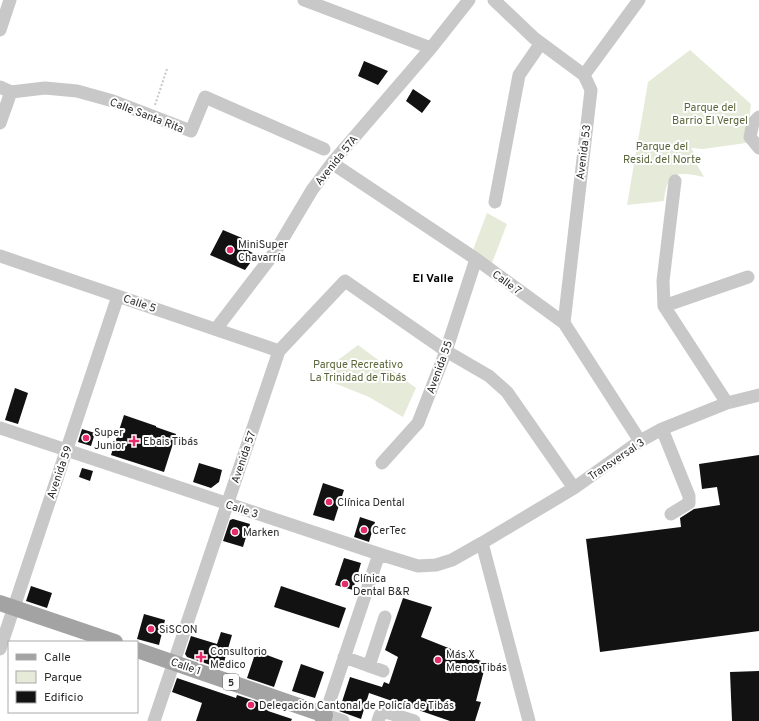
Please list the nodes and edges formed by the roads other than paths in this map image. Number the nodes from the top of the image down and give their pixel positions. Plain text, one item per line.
1 (10, 0) edge
2 (304, 0) edge
3 (469, 0) edge
4 (494, 0) edge
5 (639, 0) edge
6 (0, 30) edge
7 (541, 42) junction
8 (431, 48) junction
9 (584, 75) junction
10 (5, 90) edge
11 (759, 117) edge
12 (0, 123) edge
13 (759, 148) edge
14 (324, 149) dead end
15 (332, 163) junction
16 (675, 181) dead end
17 (495, 202) dead end
18 (0, 256) edge
19 (476, 259) junction
20 (748, 277) dead end
21 (118, 296) junction
22 (664, 306) junction
23 (564, 323) junction
24 (216, 329) junction
25 (279, 351) junction
26 (446, 351) junction
27 (759, 395) edge
28 (727, 403) junction
29 (0, 428) edge
30 (662, 429) junction
31 (640, 441) junction
32 (66, 450) junction
33 (382, 462) dead end
34 (574, 488) junction
35 (227, 504) junction
36 (671, 514) dead end
37 (482, 544) junction
38 (379, 554) junction
39 (7, 605) edge
40 (385, 617) dead end
41 (112, 641) edge
42 (0, 649) edge
43 (138, 650) edge
44 (344, 658) junction
45 (174, 662) junction
46 (369, 666) junction
47 (383, 671) dead end
48 (324, 718) edge
49 (154, 721) edge
50 (343, 721) edge
51 (378, 721) edge
52 (414, 721) edge
53 (529, 721) edge

1 - 6 street
2 - 8 street
3 - 8 street, Avenida 57A
4 - 7 street
5 - 9 street
7 - 9 street
7 - 17 street
8 - 15 street, Avenida 57A
9 - 23 street, Avenida 53
10 - 12 street
10 - 14 street, Calle Santa Rita
11 - 13 street
15 - 19 street, Calle 7
15 - 24 street, Avenida 57A
16 - 22 street
18 - 21 street, Calle 5
19 - 23 street, Calle 7
19 - 26 street, Avenida 55
20 - 22 street
21 - 24 street, Calle 5
21 - 32 street, Avenida 59
22 - 28 street
23 - 31 street, Calle 7
24 - 25 street, Calle 5
25 - 26 street, Avenida 57
25 - 35 street, Avenida 57
26 - 33 street, Avenida 55
26 - 34 street
27 - 28 street, Transversal 3
28 - 30 street, Transversal 3
29 - 32 street, Calle 3
30 - 31 street, Transversal 3
30 - 36 street
31 - 34 street, Transversal 3
32 - 35 street, Calle 3
32 - 39 street, Avenida 59
34 - 37 street, Transversal 3
35 - 38 street, Calle 3
35 - 45 street, Avenida 57
37 - 38 street, Calle 3
37 - 53 street
38 - 44 street
39 - 41 main road
39 - 42 street, Avenida 59
40 - 46 street
43 - 45 main road, Calle 1 / 5
44 - 46 street
44 - 48 street
45 - 48 main road, Calle 1 / 5
45 - 49 street, Avenida 57
46 - 47 street
48 - 50 street
51 - 52 street

